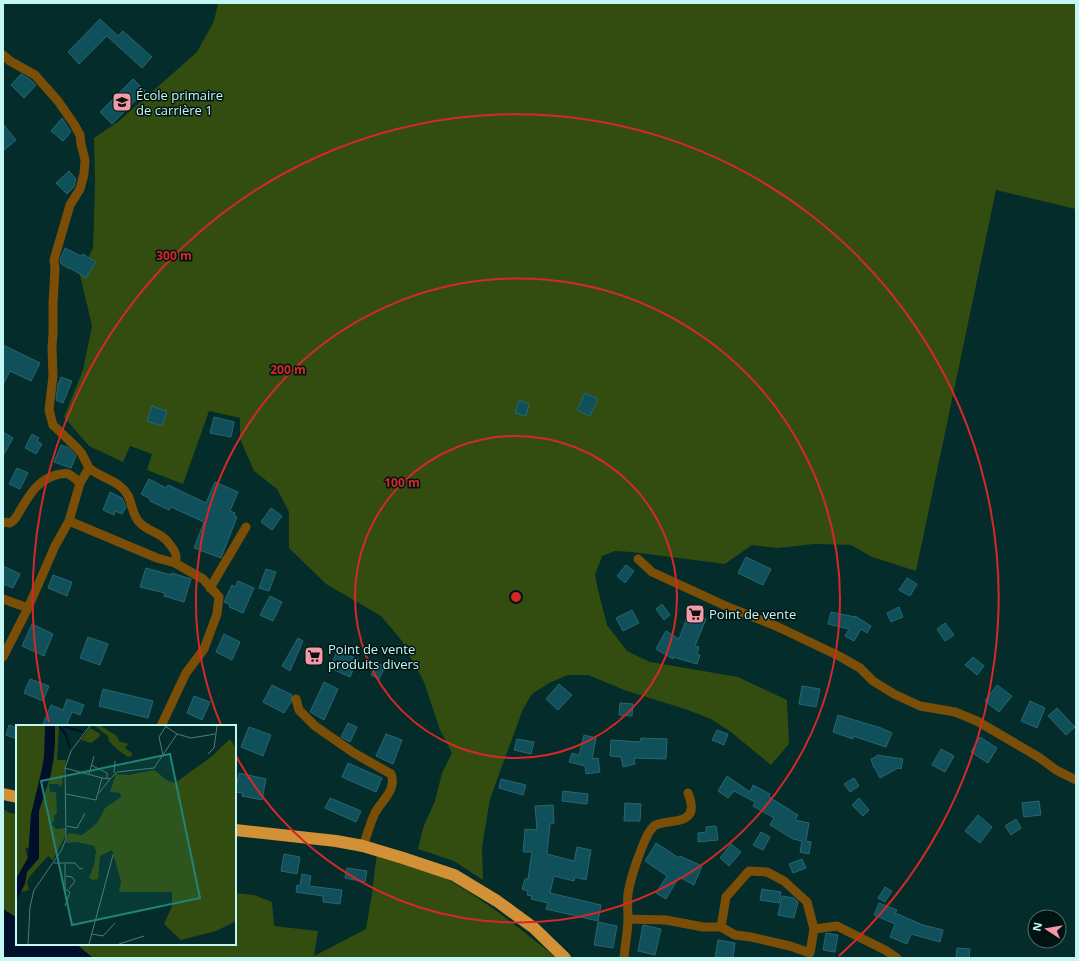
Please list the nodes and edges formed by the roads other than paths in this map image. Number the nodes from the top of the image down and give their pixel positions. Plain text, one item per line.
1 (3, 55) edge
2 (89, 468) junction
3 (80, 483) junction
4 (69, 521) junction
5 (3, 522) edge
6 (246, 527) dead end
7 (638, 558) dead end
8 (175, 563) junction
9 (210, 588) junction
10 (3, 598) edge
11 (28, 608) junction
12 (3, 657) edge
13 (296, 699) dead end
14 (161, 725) edge
15 (1076, 780) edge
16 (688, 793) dead end
17 (3, 794) edge
18 (16, 797) edge
19 (236, 830) edge
20 (363, 846) junction
21 (628, 919) junction
22 (721, 927) junction
23 (814, 929) junction
24 (565, 958) edge
25 (624, 958) edge
26 (897, 958) edge

1 - 2 street
2 - 3 street
2 - 8 street
3 - 4 street
3 - 5 street
4 - 8 street
4 - 11 street
6 - 9 street
7 - 15 street
8 - 9 street
9 - 14 street
10 - 11 street
11 - 12 street
13 - 20 street
16 - 21 street
17 - 18 highway
19 - 20 highway
20 - 24 highway
21 - 22 street
21 - 25 street
22 - 23 street
22 - 23 street
23 - 26 street

